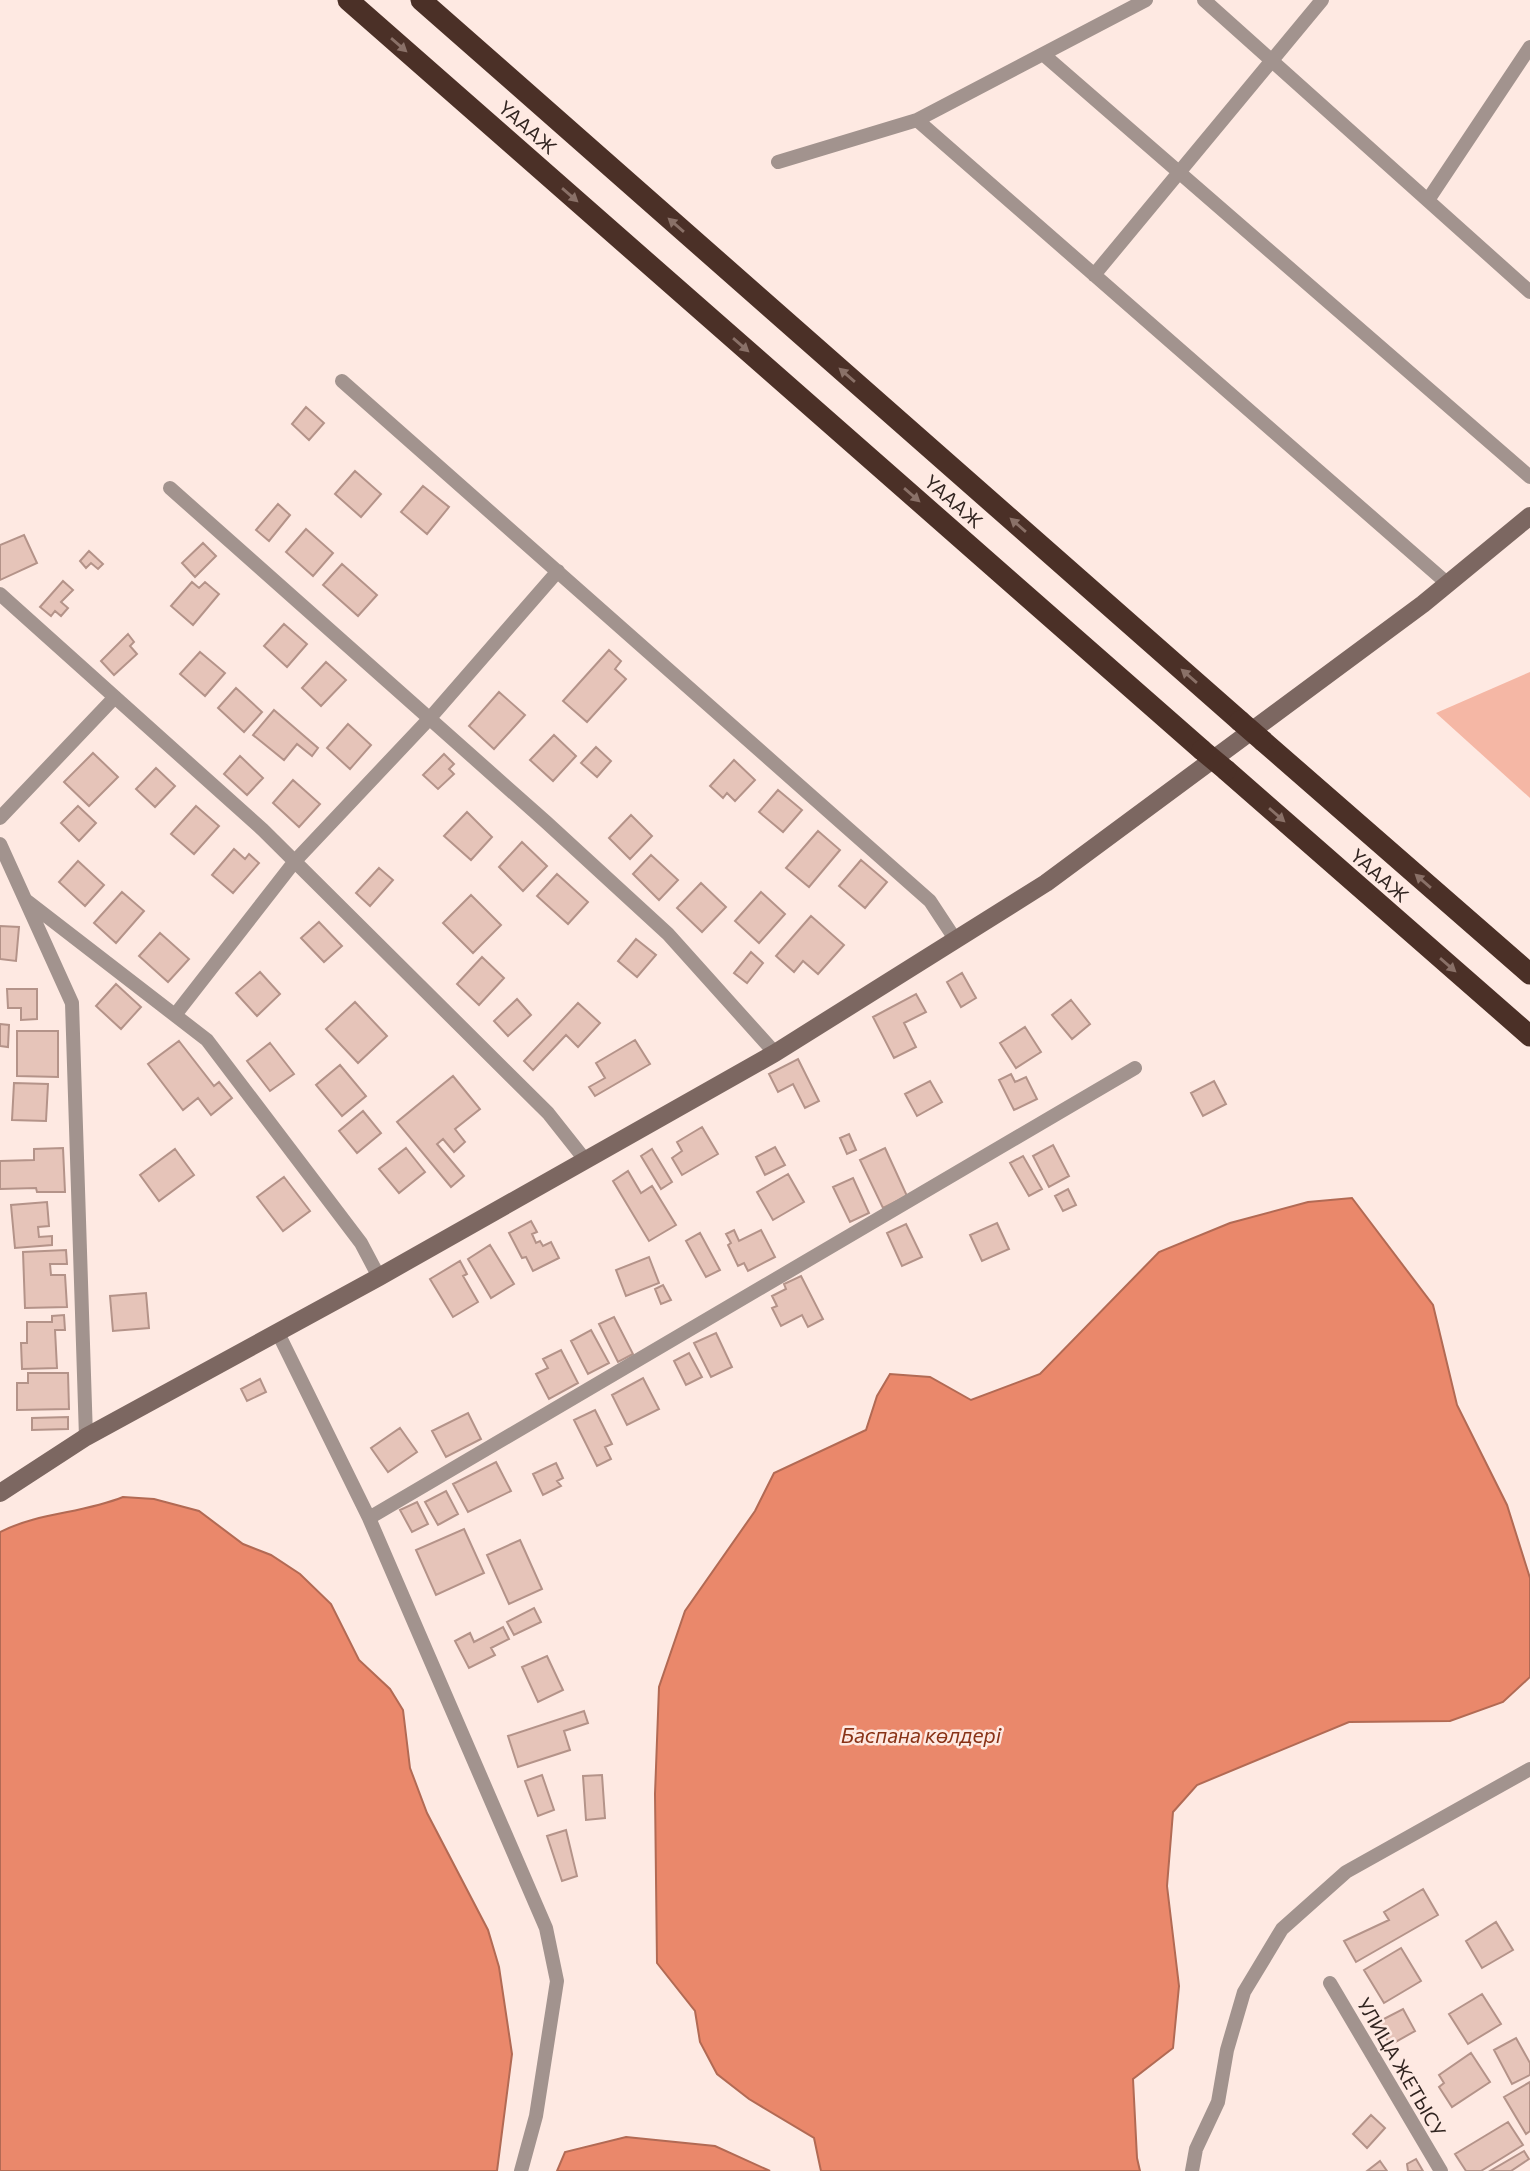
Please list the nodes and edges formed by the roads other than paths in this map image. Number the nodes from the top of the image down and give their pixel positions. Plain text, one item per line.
1 (348, 0) edge
2 (421, 0) edge
3 (1146, 0) edge
4 (1204, 0) edge
5 (1322, 0) edge
6 (1530, 47) edge
7 (1044, 55) junction
8 (1271, 60) junction
9 (917, 120) junction
10 (778, 162) dead end
11 (1180, 173) junction
12 (1428, 200) junction
13 (1094, 275) junction
14 (1530, 292) edge
15 (342, 381) dead end
16 (1530, 477) edge
17 (170, 488) dead end
18 (1530, 516) edge
19 (558, 571) junction
20 (1448, 583) junction
21 (0, 594) edge
22 (115, 697) junction
23 (430, 718) junction
24 (0, 818) edge
25 (0, 844) edge
26 (295, 861) junction
27 (26, 900) junction
28 (955, 939) junction
29 (1530, 974) edge
30 (175, 1015) junction
31 (1530, 1036) edge
32 (775, 1053) junction
33 (1135, 1068) dead end
34 (586, 1161) junction
35 (379, 1277) junction
36 (278, 1333) junction
37 (86, 1437) junction
38 (0, 1493) edge
39 (369, 1518) junction
40 (1530, 1769) edge
41 (1330, 1983) dead end
42 (521, 2171) edge
43 (1192, 2171) edge
44 (1441, 2171) edge

1 -> 31 highway, ҮАААЖ, bridge
29 -> 2 highway, ҮАААЖ, bridge
3 - 7 street
4 - 8 street
5 - 8 street
6 - 12 street
7 - 9 street
7 - 11 street
8 - 11 street
8 - 12 street
9 - 10 street
9 - 13 street
11 - 13 street
11 - 16 street
12 - 14 street
13 - 20 street
15 - 19 street
17 - 23 street
18 - 20 main road
19 - 23 street
19 - 28 street
20 - 28 main road
21 - 22 street
22 - 24 street
22 - 26 street
23 - 26 street
23 - 32 street
25 - 27 street
26 - 30 street
26 - 34 street
27 - 30 street
27 - 37 street
28 - 32 main road
30 - 35 street
32 - 34 main road
33 - 39 street
34 - 35 main road
35 - 36 main road
36 - 37 main road
36 - 39 street
37 - 38 main road
39 - 42 street
40 - 43 street
41 - 44 street, УЛИЦА ЖЕТЫСУ

